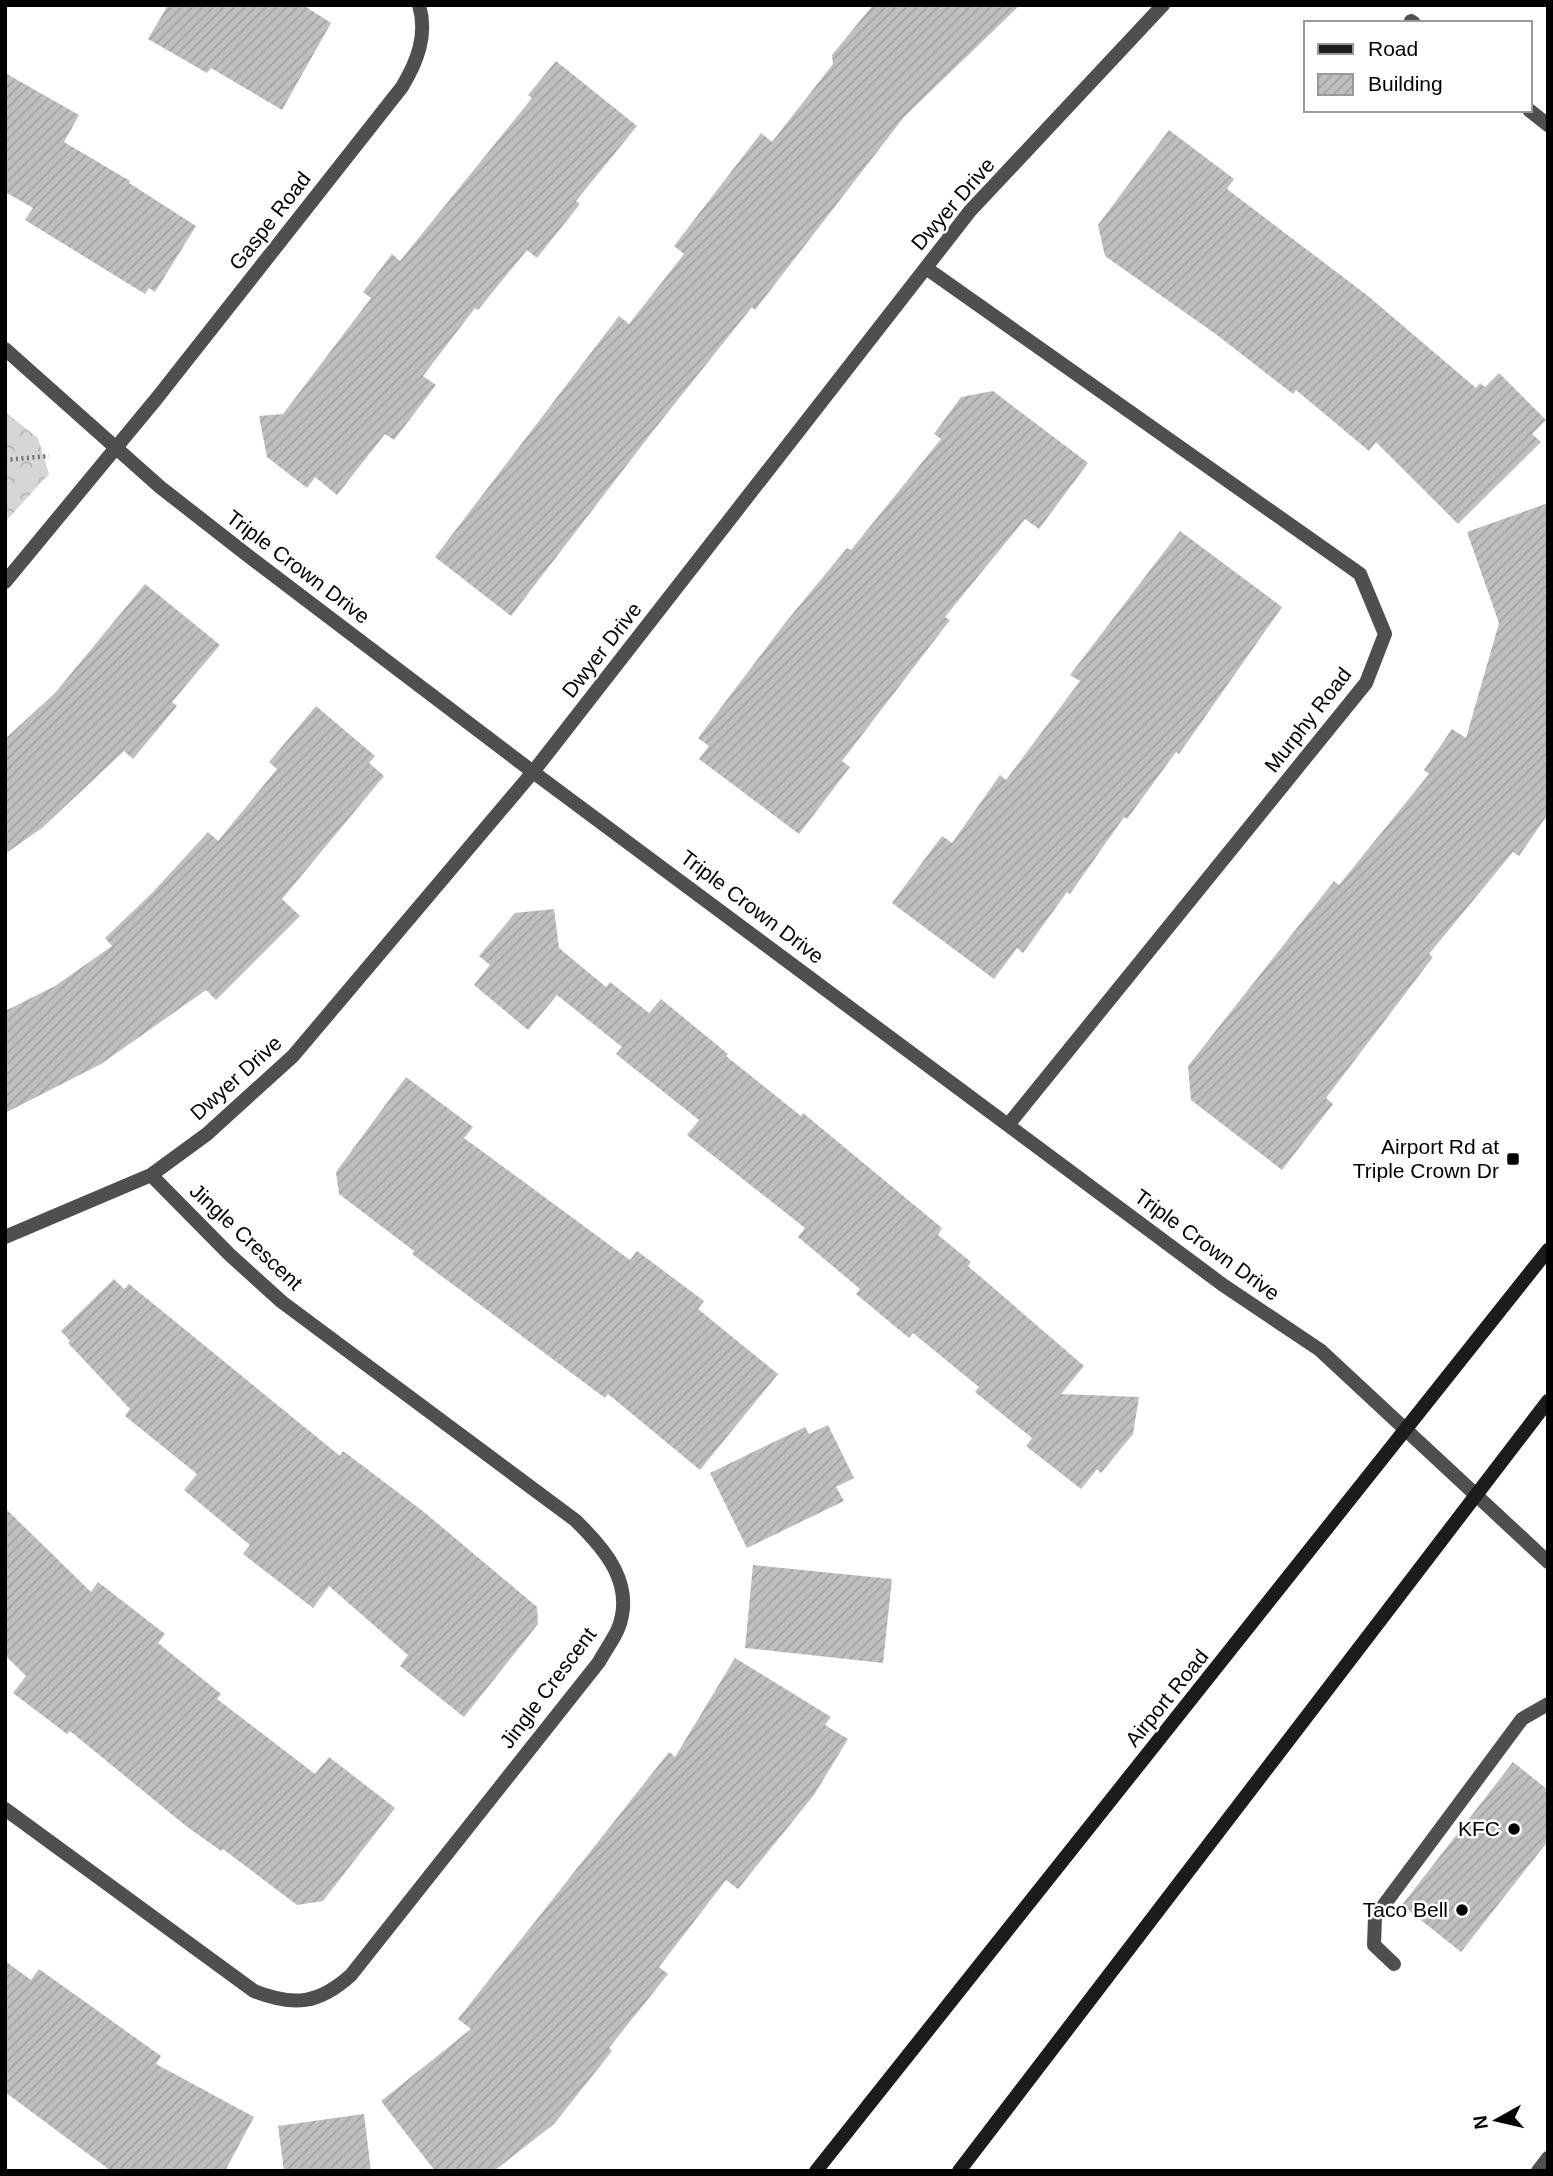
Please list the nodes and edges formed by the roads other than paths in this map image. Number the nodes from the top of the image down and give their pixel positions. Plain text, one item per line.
1 (419, 5) edge
2 (1163, 5) edge
3 (1531, 112) edge
4 (1548, 125) edge
5 (926, 268) junction
6 (5, 349) edge
7 (115, 448) junction
8 (5, 582) edge
9 (533, 772) junction
10 (1008, 1125) junction
11 (151, 1175) junction
12 (5, 1237) edge
13 (1548, 1250) edge
14 (1548, 1401) edge
15 (1406, 1430) junction
16 (1476, 1495) junction
17 (1548, 1562) edge
18 (1548, 1704) edge
19 (5, 1809) edge
20 (1394, 1964) dead end
21 (1548, 2158) edge
22 (816, 2171) edge
23 (959, 2171) edge
24 (1538, 2171) edge

1 - 7 street, Gaspe Road
2 - 5 street, Dwyer Drive
3 - 4 street
5 - 9 street, Dwyer Drive
5 - 10 street, Murphy Road
6 - 7 street, Triple Crown Drive
7 - 8 street, Gaspe Road
7 - 9 street, Triple Crown Drive
9 - 10 street, Triple Crown Drive
9 - 11 street, Dwyer Drive
10 - 15 street, Triple Crown Drive
11 - 12 street, Dwyer Drive
11 - 19 street, Jingle Crescent
13 - 15 main road, Airport Road
14 - 16 main road
15 - 16 street, Triple Crown Drive
15 - 22 main road, Airport Road
16 - 17 street, Triple Crown Drive
16 - 23 main road
18 - 20 street
21 - 24 street

